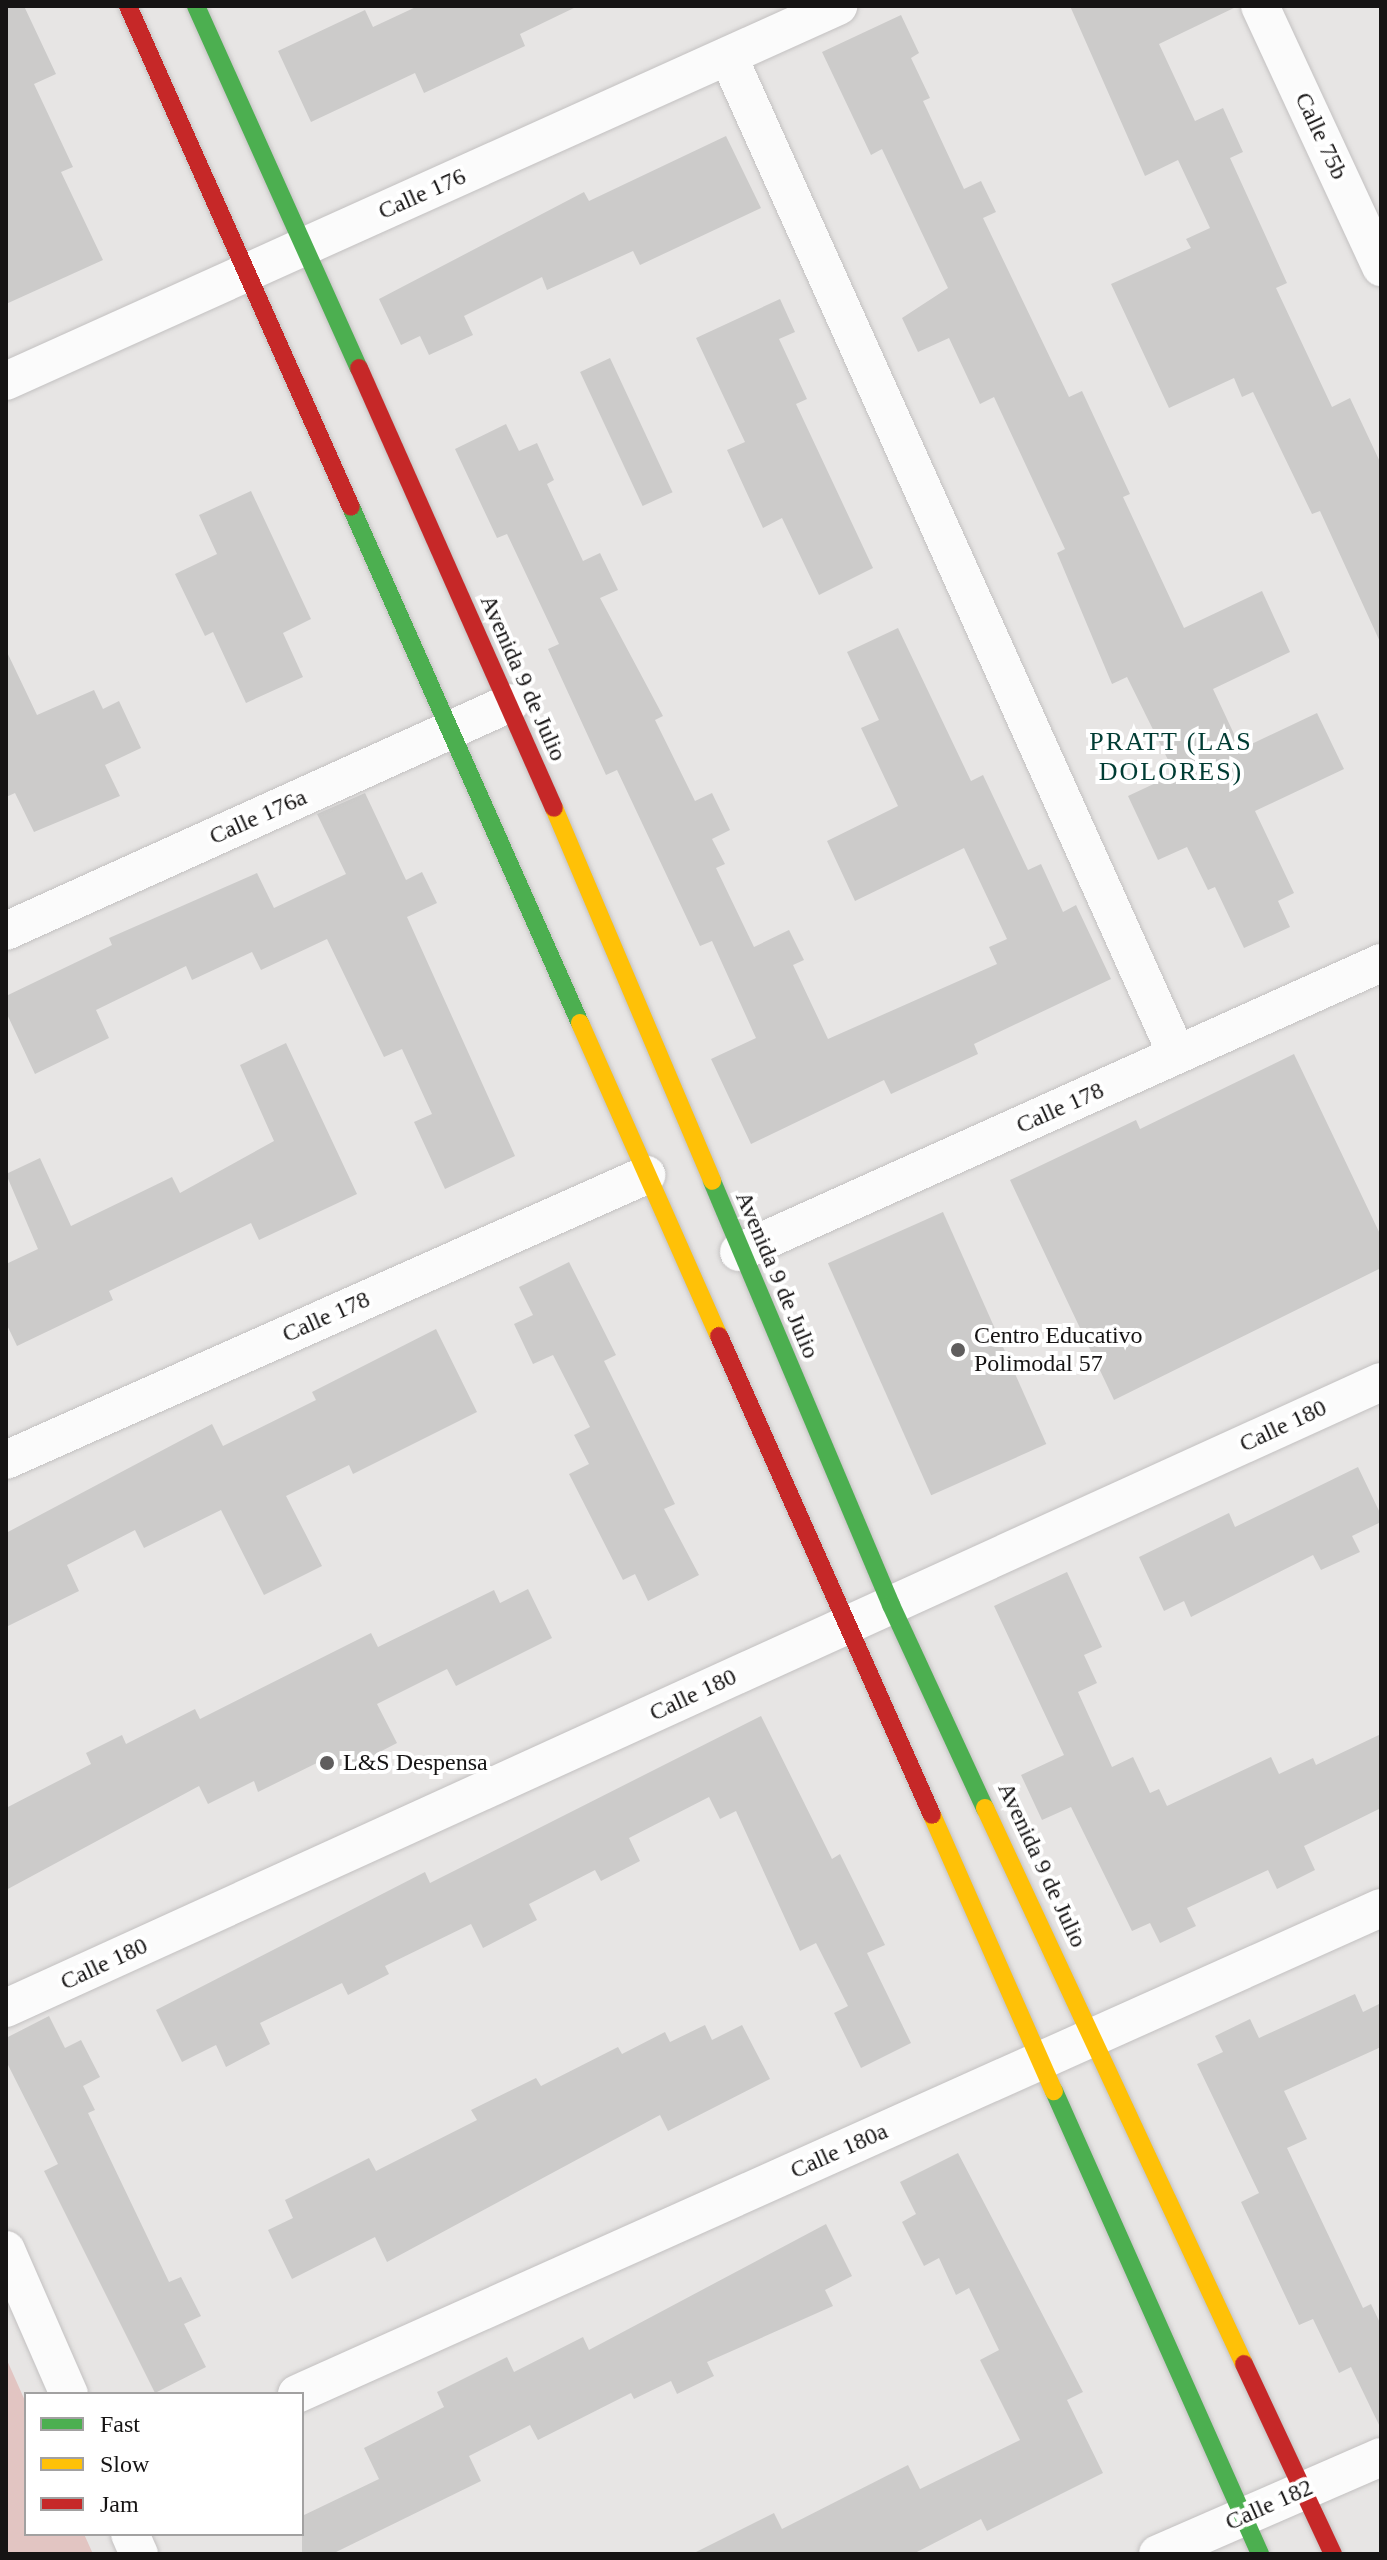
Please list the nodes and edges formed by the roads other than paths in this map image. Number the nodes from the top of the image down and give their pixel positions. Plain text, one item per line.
1 (128, 6) edge
2 (196, 6) edge
3 (838, 6) edge
4 (1260, 6) edge
5 (728, 56) junction
6 (301, 248) junction
7 (1381, 267) edge
8 (250, 271) junction
9 (6, 381) edge
10 (510, 703) junction
11 (449, 731) junction
12 (6, 931) edge
13 (1381, 963) edge
14 (1177, 1055) junction
15 (646, 1175) junction
16 (739, 1252) junction
17 (1381, 1382) edge
18 (6, 1460) edge
19 (891, 1605) junction
20 (846, 1625) junction
21 (1381, 1908) edge
22 (6, 2008) edge
23 (1096, 2036) junction
24 (1040, 2060) junction
25 (6, 2250) edge
26 (68, 2392) edge
27 (301, 2392) edge
28 (1381, 2457) edge
29 (1305, 2490) junction
30 (1243, 2517) junction
31 (1158, 2554) edge
32 (1260, 2554) edge
33 (1333, 2554) edge

1 - 8 main road
2 - 6 main road, Avenida 9 de Julio
3 - 5 street, Calle 176
4 - 7 street, Calle 75b
5 - 6 street, Calle 176
5 - 14 street
6 - 8 street, Calle 176
6 - 10 main road, Avenida 9 de Julio
8 - 9 street, Calle 176
8 - 11 main road
10 - 11 street, Calle 176a
10 - 16 main road, Avenida 9 de Julio
11 - 12 street, Calle 176a
11 - 15 main road
13 - 14 street, Calle 178
14 - 16 street, Calle 178
15 - 18 street, Calle 178
15 - 20 main road
16 - 19 main road, Avenida 9 de Julio
17 - 19 street, Calle 180
19 - 20 street, Calle 180
19 - 23 main road, Avenida 9 de Julio
20 - 22 street, Calle 180
20 - 24 main road
21 - 23 street, Calle 180a
23 - 24 street, Calle 180a
23 - 29 main road, Avenida 9 de Julio
24 - 27 street, Calle 180a
24 - 30 main road
25 - 26 street
28 - 29 street, Calle 182
29 - 30 street, Calle 182
29 - 33 main road, Avenida 9 de Julio
30 - 31 street, Calle 182
30 - 32 main road

